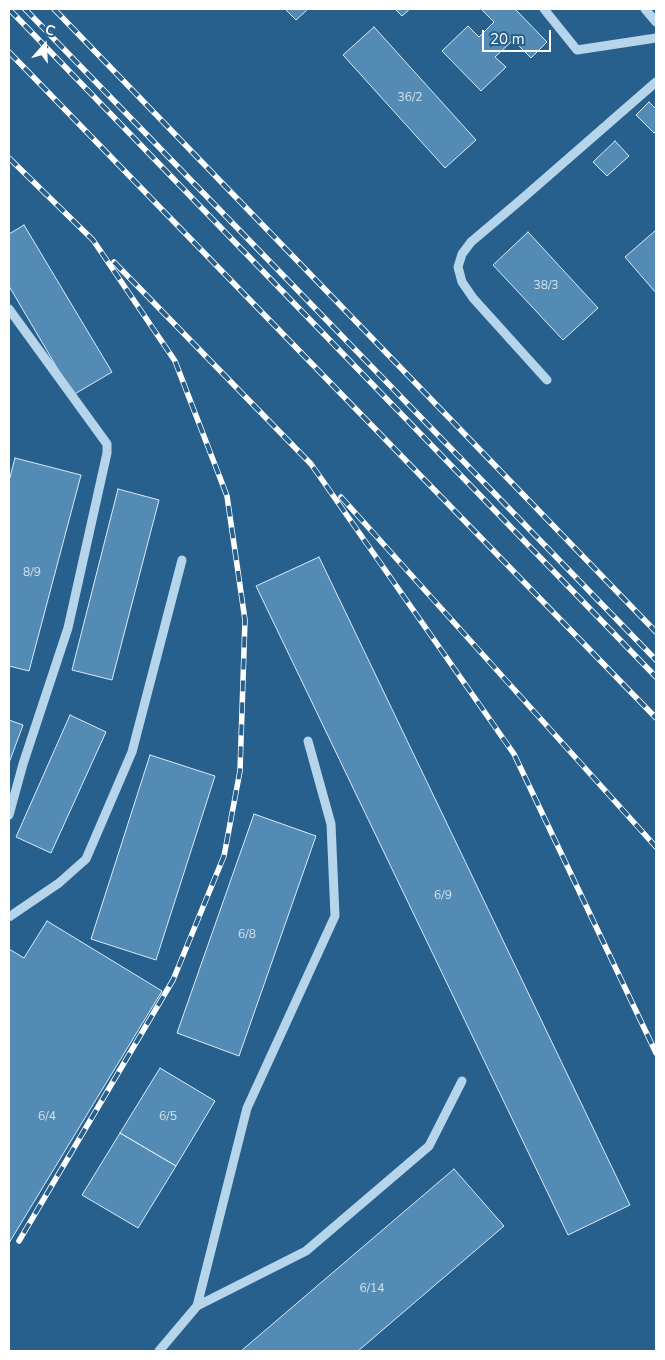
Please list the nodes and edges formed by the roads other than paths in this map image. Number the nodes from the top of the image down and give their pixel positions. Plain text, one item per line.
1 (544, 9) edge
2 (645, 9) edge
3 (656, 22) edge
4 (656, 38) edge
5 (656, 82) edge
6 (9, 309) edge
7 (546, 380) dead end
8 (182, 560) dead end
9 (308, 742) dead end
10 (9, 815) edge
11 (9, 917) edge
12 (462, 1081) dead end
13 (198, 1306) junction
14 (159, 1351) edge

1 - 4 street
2 - 3 street
5 - 7 street
6 - 10 street
8 - 11 street
9 - 13 street
12 - 13 street
13 - 14 street

